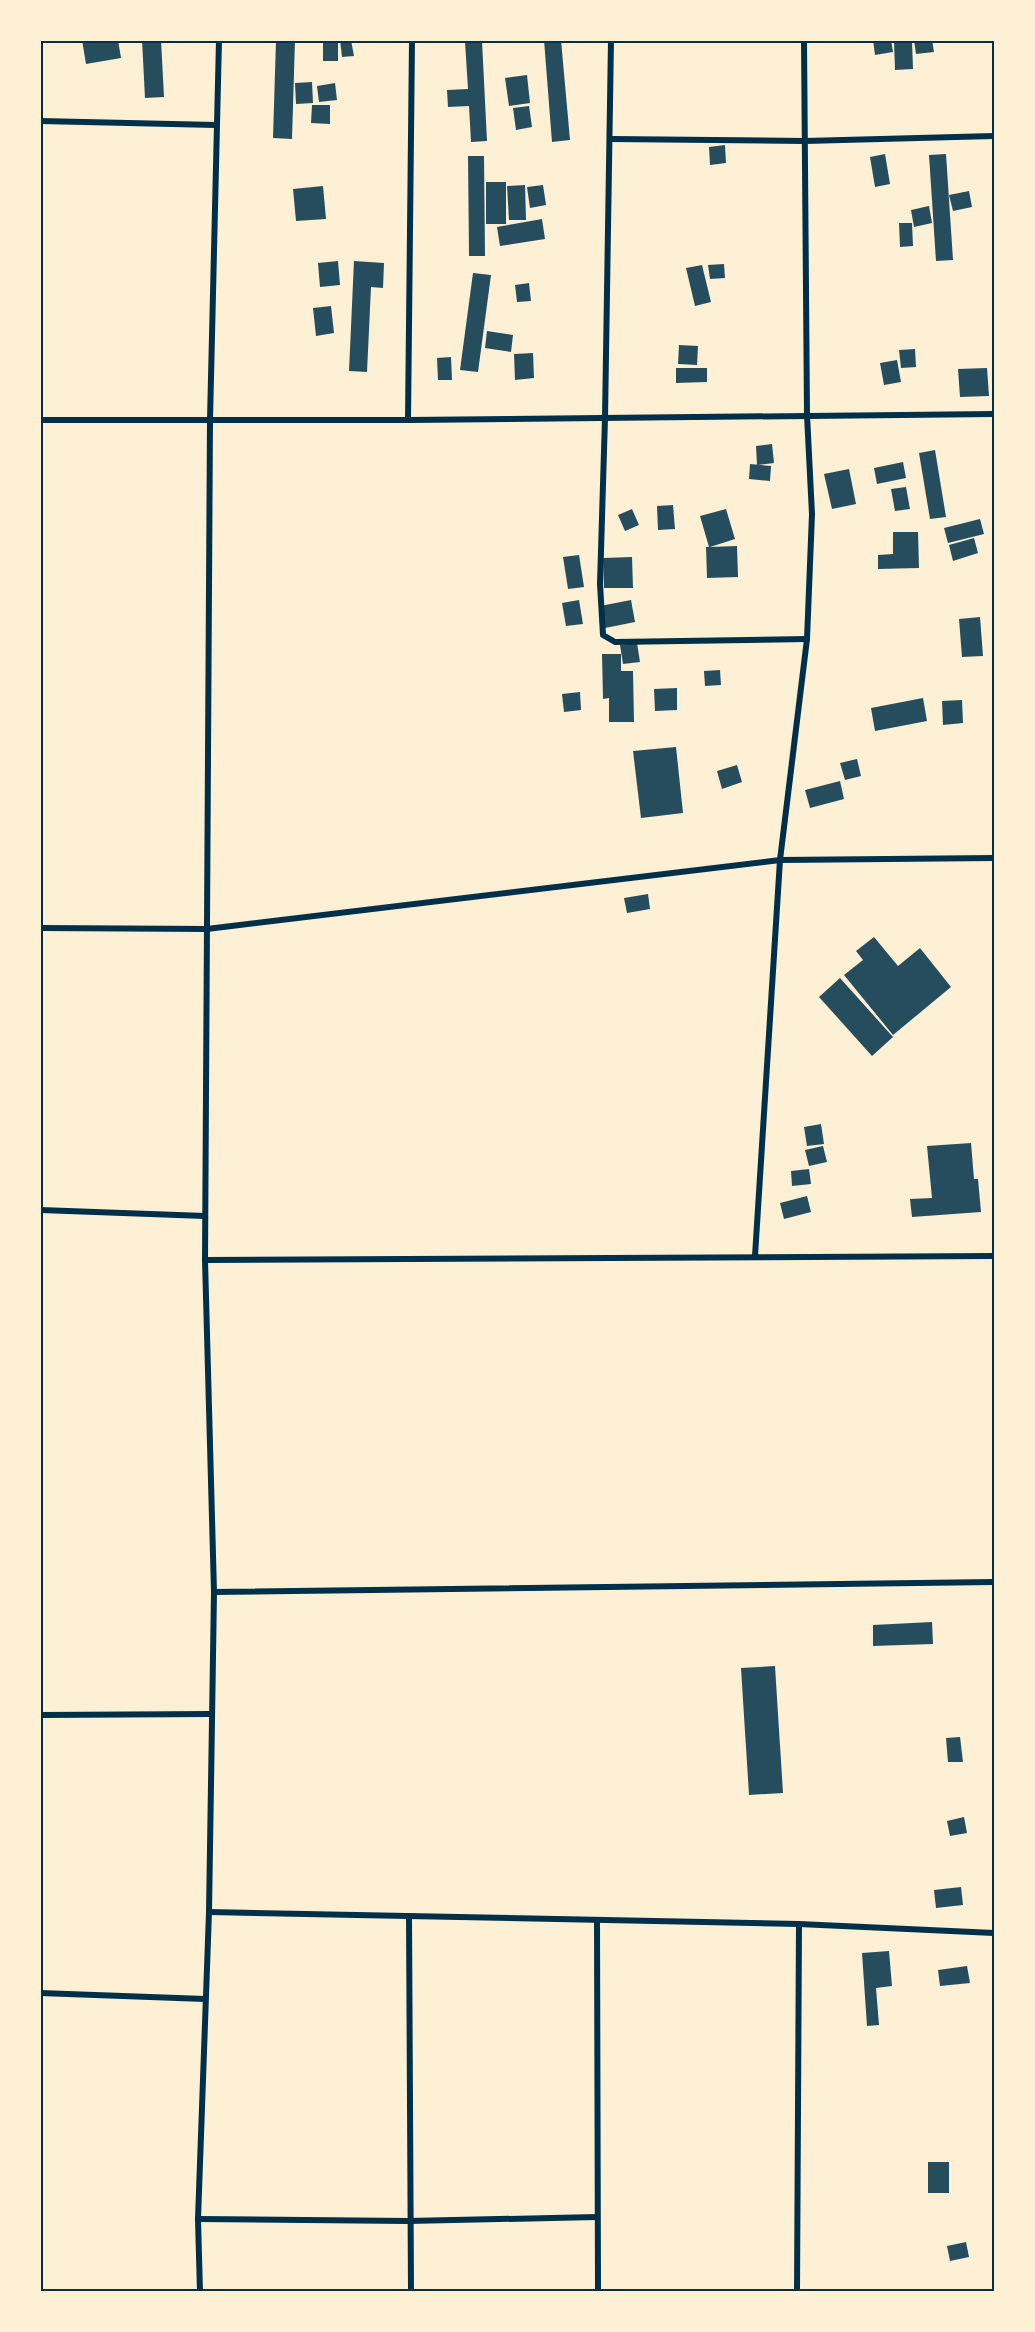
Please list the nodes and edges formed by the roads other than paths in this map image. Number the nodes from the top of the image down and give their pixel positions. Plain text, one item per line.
1 (219, 40) edge
2 (412, 40) edge
3 (611, 40) edge
4 (804, 40) edge
5 (40, 121) edge
6 (216, 125) junction
7 (994, 136) edge
8 (611, 139) junction
9 (805, 141) junction
10 (994, 414) edge
11 (807, 415) junction
12 (605, 418) junction
13 (40, 420) edge
14 (210, 420) junction
15 (408, 420) junction
16 (807, 639) junction
17 (994, 858) edge
18 (780, 860) junction
19 (40, 928) edge
20 (207, 929) junction
21 (40, 1210) edge
22 (205, 1216) junction
23 (755, 1256) junction
24 (994, 1256) edge
25 (205, 1260) junction
26 (994, 1582) edge
27 (214, 1592) junction
28 (211, 1714) junction
29 (40, 1715) edge
30 (209, 1912) junction
31 (409, 1916) junction
32 (597, 1921) junction
33 (799, 1924) junction
34 (994, 1933) edge
35 (40, 1993) edge
36 (205, 1999) junction
37 (597, 2217) junction
38 (198, 2219) junction
39 (408, 2221) junction
40 (200, 2292) edge
41 (411, 2292) edge
42 (598, 2292) edge
43 (797, 2292) edge

1 - 6 street
2 - 15 street
3 - 8 street
4 - 9 street
5 - 6 street
6 - 14 street
7 - 9 street
8 - 9 street
8 - 12 street
9 - 11 street
10 - 11 street
11 - 12 street
11 - 16 street
12 - 15 street
12 - 16 street
13 - 14 street
14 - 15 street
14 - 20 street
16 - 18 street
17 - 18 street
18 - 20 street
18 - 23 street
19 - 20 street
20 - 22 street
21 - 22 street
22 - 25 street
23 - 24 street
23 - 25 street
25 - 27 street
26 - 27 street
27 - 28 street
28 - 29 street
28 - 30 street
30 - 31 street
30 - 36 street
31 - 32 street
31 - 39 street
32 - 33 street
32 - 37 street
33 - 34 street
33 - 43 street
35 - 36 street
36 - 38 street
37 - 39 street
37 - 42 street
38 - 39 street
38 - 40 street
39 - 41 street

